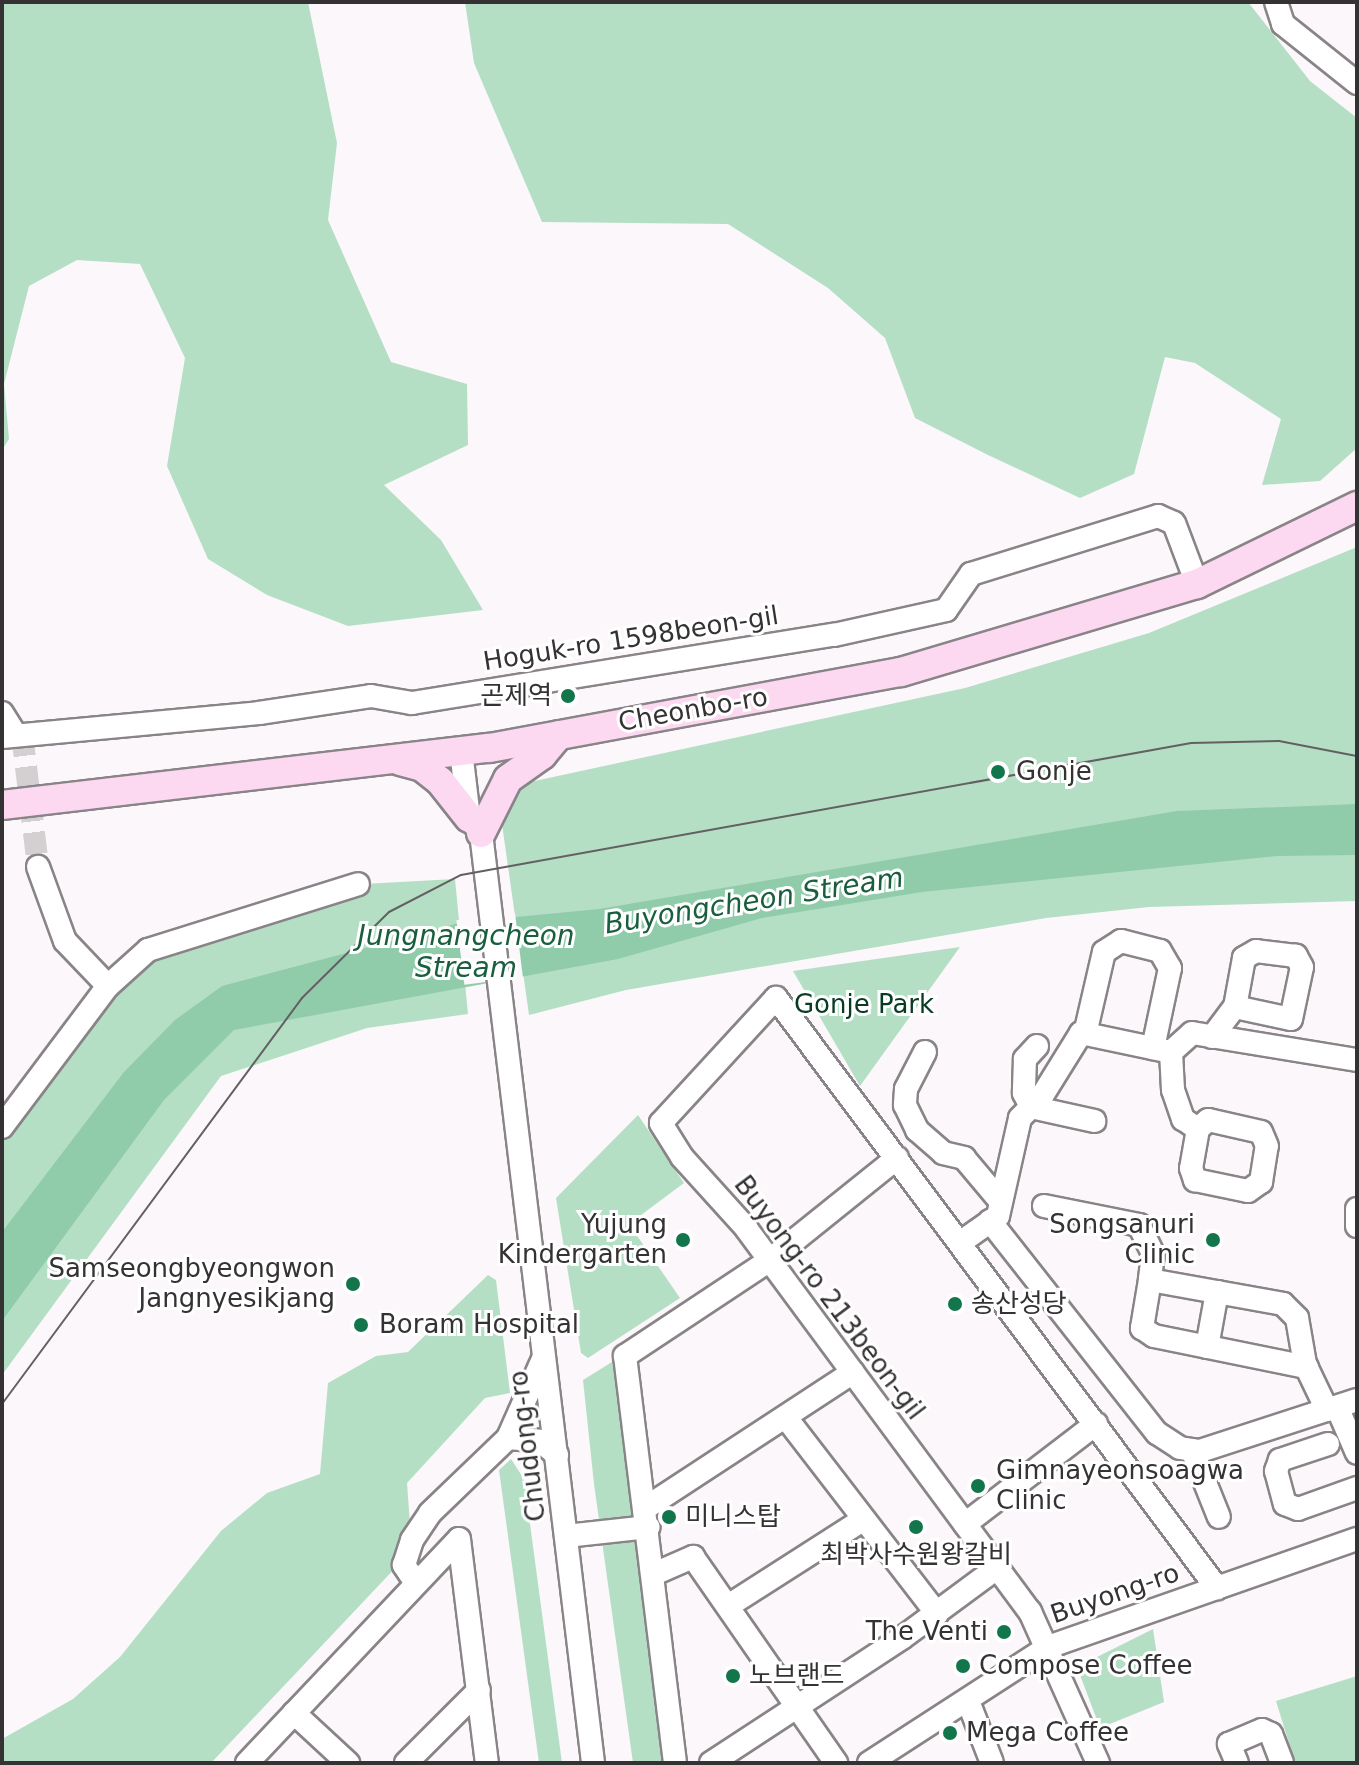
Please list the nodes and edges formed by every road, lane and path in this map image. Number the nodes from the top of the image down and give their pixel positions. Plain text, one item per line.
1 (1276, 2) edge
2 (1357, 83) edge
3 (1357, 506) edge
4 (1197, 584) junction
5 (2, 713) edge
6 (559, 735) junction
7 (8, 736) edge
8 (461, 751) junction
9 (395, 760) junction
10 (2, 805) edge
11 (475, 826) junction
12 (38, 867) tunnel mouth
13 (358, 884) dead end
14 (108, 986) junction
15 (1235, 1007) dead end
16 (1085, 1034) junction
17 (1212, 1037) junction
18 (1037, 1046) dead end
19 (1162, 1050) junction
20 (925, 1052) dead end
21 (1357, 1060) edge
22 (1031, 1107) junction
23 (1094, 1121) dead end
24 (2, 1127) edge
25 (1198, 1129) dead end
26 (897, 1158) junction
27 (1044, 1206) dead end
28 (1357, 1209) edge
29 (996, 1212) junction
30 (1357, 1226) edge
31 (961, 1242) junction
32 (770, 1260) junction
33 (1150, 1280) junction
34 (1217, 1292) junction
35 (1207, 1347) junction
36 (545, 1354) junction
37 (1307, 1367) junction
38 (853, 1372) junction
39 (1340, 1406) edge
40 (787, 1419) junction
41 (1096, 1424) junction
42 (508, 1438) junction
43 (1328, 1444) dead end
44 (1192, 1450) junction
45 (1357, 1453) edge
46 (557, 1455) junction
47 (1357, 1488) edge
48 (648, 1517) junction
49 (1219, 1517) dead end
50 (861, 1521) junction
51 (965, 1524) junction
52 (566, 1536) junction
53 (1357, 1539) edge
54 (997, 1568) junction
55 (654, 1574) junction
56 (416, 1583) junction
57 (1217, 1588) junction
58 (728, 1606) junction
59 (937, 1614) junction
60 (1048, 1647) junction
61 (479, 1690) junction
62 (968, 1701) junction
63 (797, 1707) junction
64 (294, 1713) junction
65 (247, 1763) edge
66 (348, 1763) edge
67 (406, 1763) edge
68 (487, 1763) edge
69 (593, 1763) edge
70 (675, 1763) edge
71 (711, 1763) edge
72 (836, 1763) edge
73 (869, 1763) edge
74 (992, 1763) edge
75 (1098, 1763) edge
76 (1237, 1763) edge
77 (1282, 1763) edge

1 - 2 street
3 - 4 main road, Cheonbo-ro
4 - 6 main road, Cheonbo-ro
4 - 7 street, Hoguk-ro 1598beon-gil
5 - 7 street
6 - 8 main road, Cheonbo-ro
6 - 11 main road
8 - 9 main road, Cheonbo-ro
8 - 11 street
9 - 10 main road, Cheonbo-ro
9 - 11 main road
11 - 36 street, Chudong-ro
12 - 14 street
13 - 14 street
14 - 24 street
15 - 17 street
16 - 19 street
16 - 19 street
16 - 22 street
17 - 19 street
17 - 21 street
18 - 22 street
19 - 25 street
20 - 29 street
22 - 23 street
22 - 29 street
26 - 31 street
26 - 32 street
26 - 32 street, Buyong-ro 213beon-gil
27 - 33 street
28 - 30 street
29 - 31 street
29 - 44 street
31 - 41 street
32 - 38 street, Buyong-ro 213beon-gil
32 - 48 street
33 - 34 street
33 - 35 street
34 - 35 street
34 - 37 street
35 - 37 street
36 - 42 street
36 - 46 street, Chudong-ro
37 - 39 street
38 - 40 street
38 - 51 street, Buyong-ro 213beon-gil
39 - 44 street
39 - 45 street
40 - 48 street
40 - 50 street
41 - 51 street
41 - 57 street
42 - 46 street
42 - 56 street
43 - 47 street
44 - 49 street
46 - 52 street, Chudong-ro
48 - 52 street
48 - 55 street
50 - 58 street
50 - 59 street
51 - 54 street, Buyong-ro 213beon-gil
52 - 69 street, Chudong-ro
53 - 57 street, Buyong-ro
54 - 59 street
54 - 60 street, Buyong-ro 213beon-gil
55 - 58 street
55 - 70 street
56 - 61 street
56 - 64 street
57 - 60 street, Buyong-ro
58 - 63 street
59 - 63 street
60 - 62 street, Buyong-ro
60 - 75 street, Buyong-ro 213beon-gil
61 - 67 street
61 - 68 street
62 - 73 street, Buyong-ro
62 - 74 street
63 - 71 street
63 - 72 street
64 - 65 street
64 - 66 street
76 - 77 street

